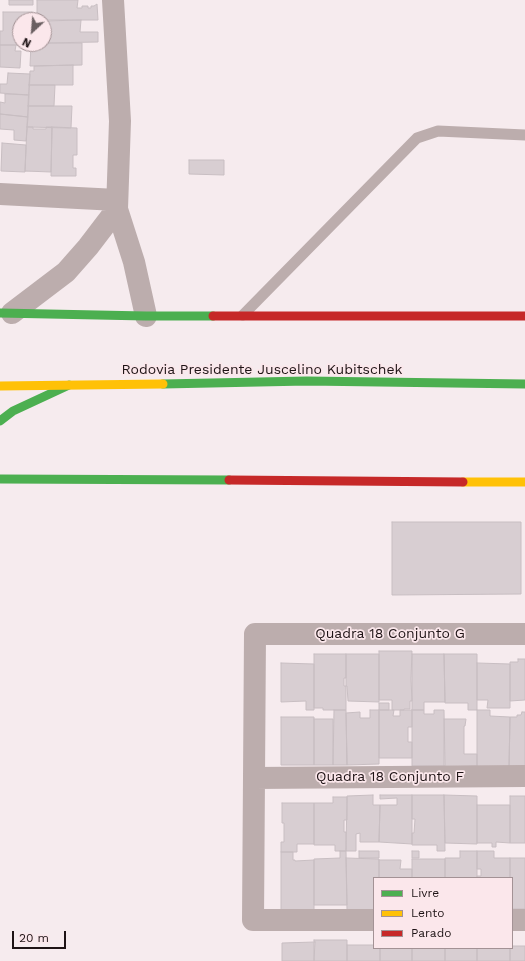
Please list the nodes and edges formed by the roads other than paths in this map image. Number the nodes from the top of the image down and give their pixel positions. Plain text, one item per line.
1 (113, 0) edge
2 (525, 135) edge
3 (0, 194) edge
4 (117, 204) junction
5 (6, 313) edge
6 (146, 316) junction
7 (242, 316) junction
8 (525, 316) edge
9 (525, 384) edge
10 (69, 385) junction
11 (0, 386) edge
12 (0, 421) edge
13 (0, 479) edge
14 (525, 482) edge
15 (525, 634) edge
16 (525, 776) edge
17 (254, 778) junction
18 (373, 920) edge
19 (513, 920) edge
20 (525, 920) edge

1 - 4 street
2 - 7 lane
3 - 4 street
4 - 5 street
4 - 6 street
5 - 6 main road
6 - 7 main road
7 - 8 main road
9 - 10 main road, Rodovia Presidente Juscelino Kubitschek
10 - 11 main road, Rodovia Presidente Juscelino Kubitschek
10 - 12 main road
13 - 14 main road
15 - 17 street, Quadra 18 Conjunto G
16 - 17 street, Quadra 18 Conjunto F
17 - 18 street
19 - 20 street

